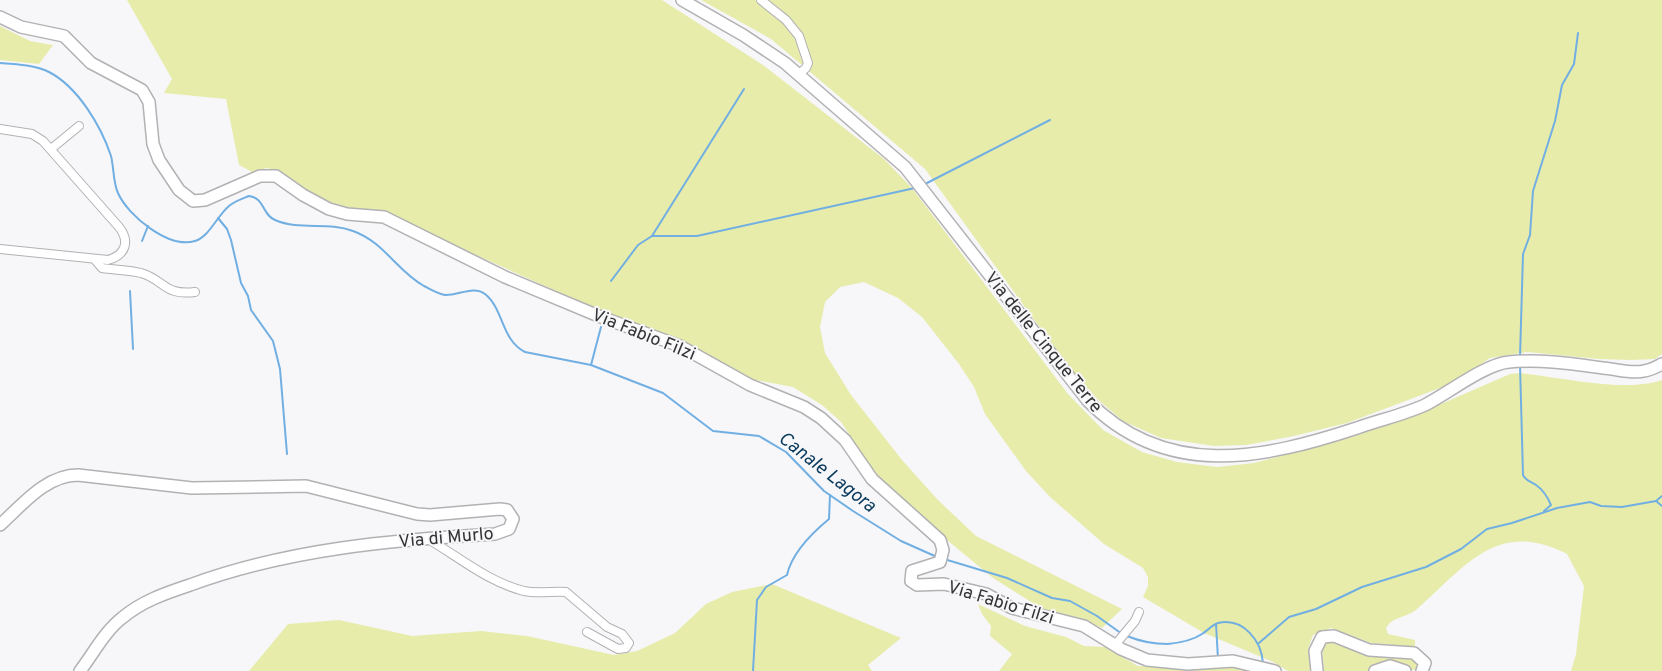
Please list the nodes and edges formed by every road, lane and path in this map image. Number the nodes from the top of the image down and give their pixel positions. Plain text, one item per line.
1 (682, 0) edge
2 (761, 0) edge
3 (0, 17) edge
4 (799, 74) junction
5 (79, 126) dead end
6 (0, 130) edge
7 (51, 149) junction
8 (0, 249) edge
9 (96, 261) junction
10 (195, 292) dead end
11 (1662, 364) edge
12 (0, 524) edge
13 (427, 538) junction
14 (1139, 612) dead end
15 (587, 632) dead end
16 (1118, 642) junction
17 (1271, 669) edge
18 (80, 671) edge
19 (1317, 671) edge
20 (1375, 671) edge
21 (1405, 671) edge
22 (1422, 671) edge

1 - 4 street, Via delle Cinque Terre
2 - 4 street
3 - 16 street, Via Fabio Filzi
4 - 11 street, Via delle Cinque Terre
5 - 7 street
6 - 7 street
7 - 9 street
8 - 9 street
9 - 10 street
12 - 13 street, Via di Murlo
13 - 15 street
13 - 18 street, Via di Murlo
14 - 16 street
16 - 17 street, Via Fabio Filzi
19 - 22 street
20 - 21 street

